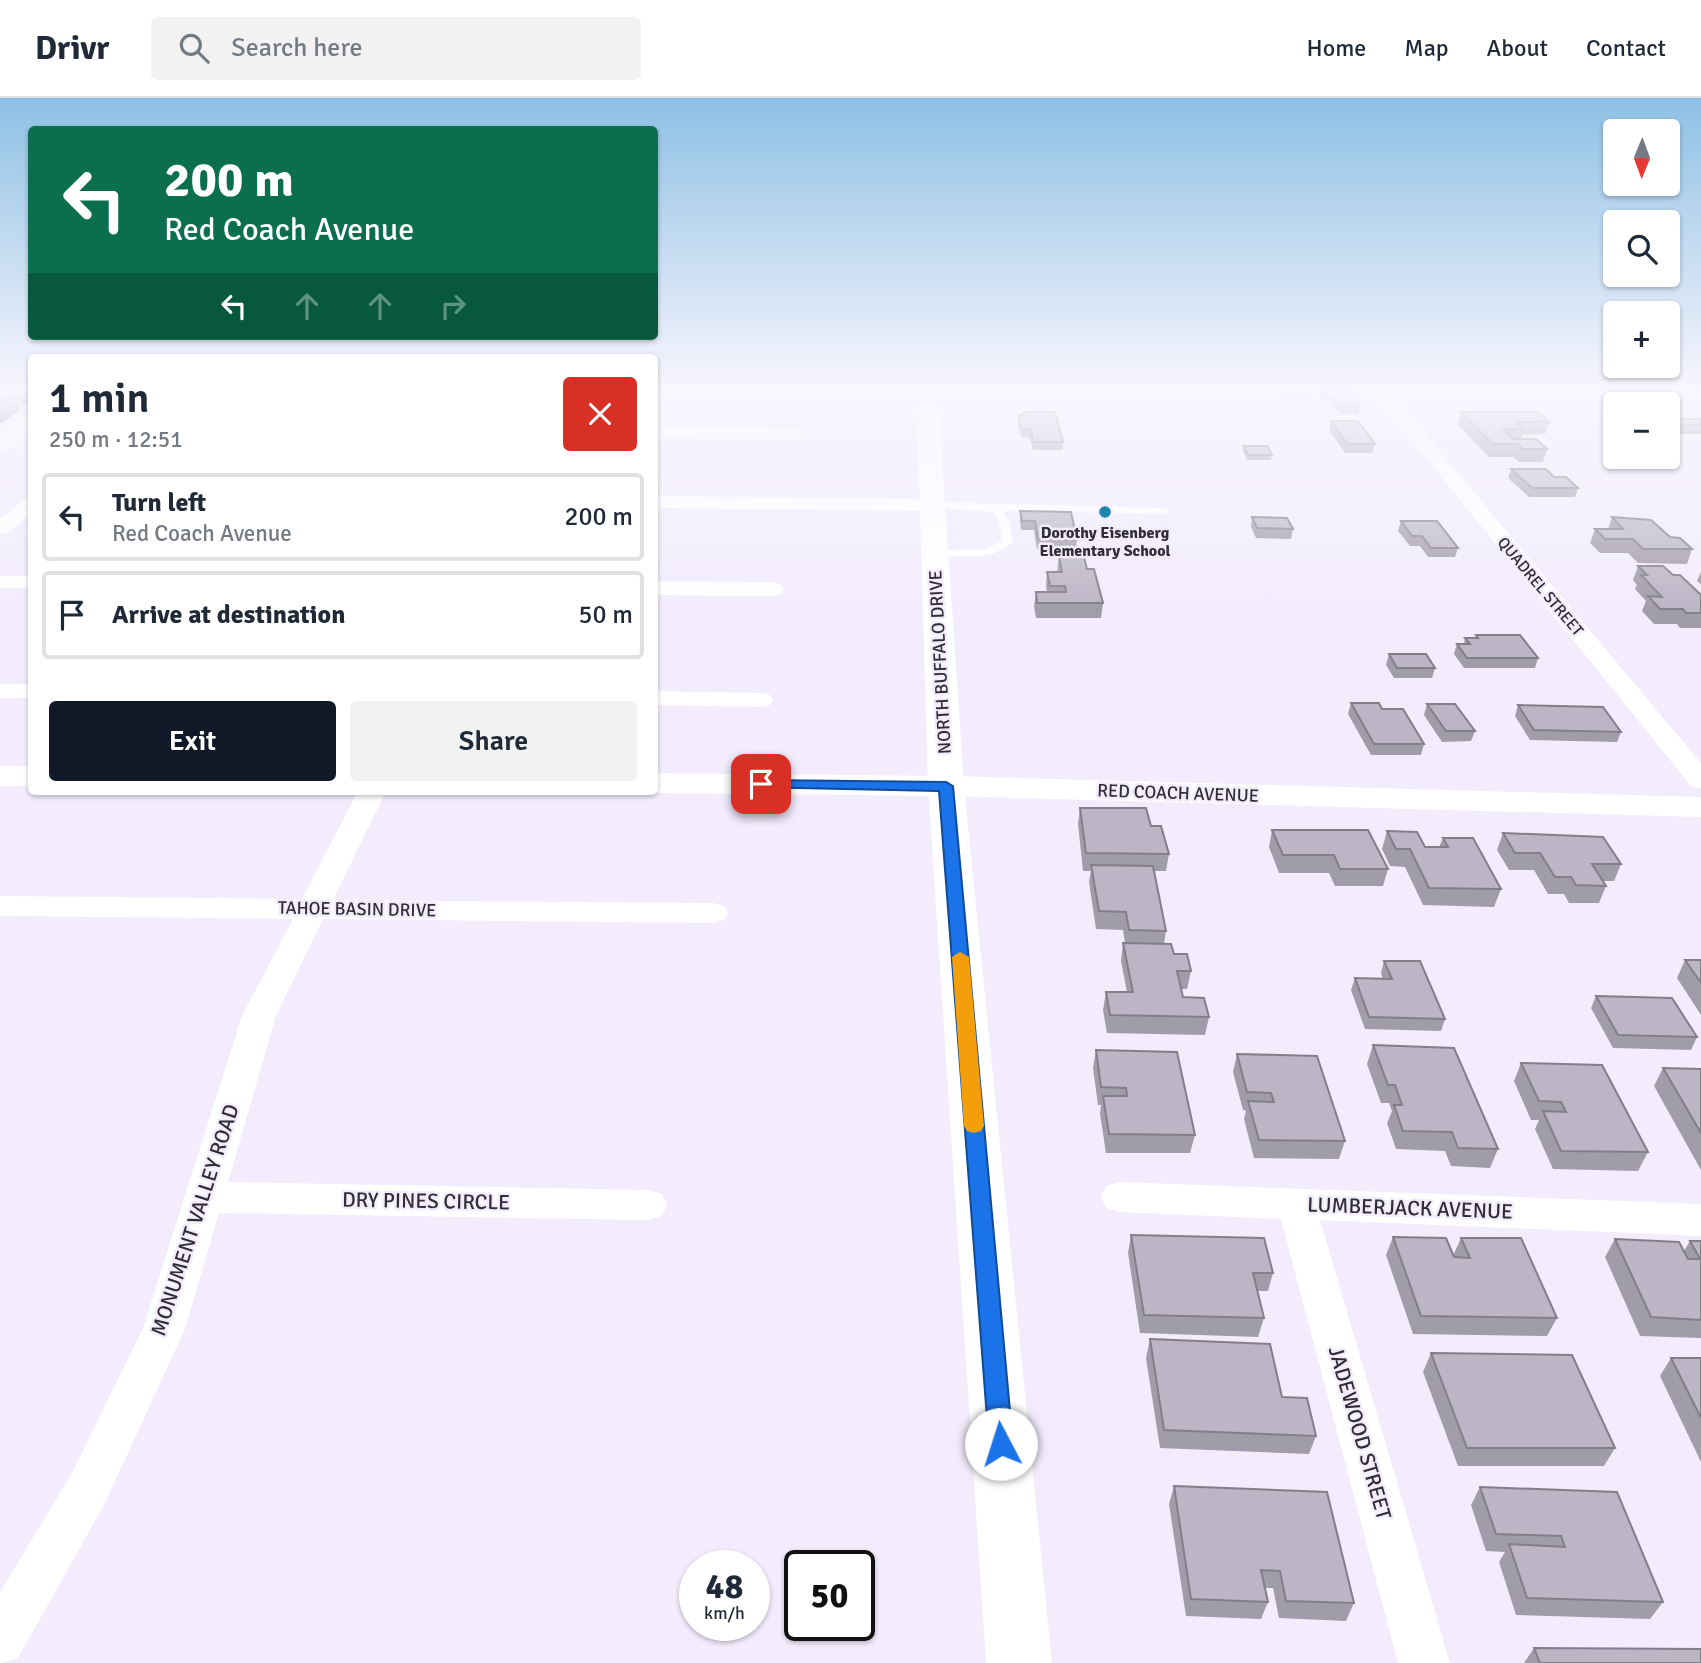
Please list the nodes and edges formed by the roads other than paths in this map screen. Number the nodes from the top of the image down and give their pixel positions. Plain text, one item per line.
1 (930, 465) edge
2 (1441, 465) edge
3 (658, 502) edge
4 (932, 505) junction
5 (28, 506) edge
6 (992, 508) junction
7 (1164, 511) dead end
8 (0, 529) edge
9 (934, 552) junction
10 (0, 582) edge
11 (28, 582) edge
12 (658, 588) edge
13 (773, 589) dead end
14 (0, 691) edge
15 (28, 691) edge
16 (658, 698) edge
17 (761, 700) dead end
18 (0, 776) edge
19 (28, 776) edge
20 (1701, 780) edge
21 (658, 783) edge
22 (946, 786) junction
23 (370, 795) edge
24 (1701, 807) edge
25 (0, 906) edge
26 (313, 908) junction
27 (713, 913) dead end
28 (204, 1197) junction
29 (1120, 1197) dead end
30 (1296, 1204) junction
31 (648, 1205) dead end
32 (1701, 1220) edge
33 (0, 1640) edge
34 (1019, 1663) edge
35 (1424, 1663) edge

1 - 4 main road, NORTH BUFFALO DRIVE
2 - 20 street, QUADREL STREET
3 - 4 street
4 - 6 lane
4 - 9 main road, NORTH BUFFALO DRIVE
5 - 8 street
6 - 7 lane
6 - 9 lane
9 - 22 main road, NORTH BUFFALO DRIVE
10 - 11 street
12 - 13 street
14 - 15 street
16 - 17 street
18 - 19 street
21 - 22 street, RED COACH AVENUE
22 - 24 street, RED COACH AVENUE
22 - 34 main road, NORTH BUFFALO DRIVE
23 - 26 street, MONUMENT VALLEY ROAD
25 - 26 street, TAHOE BASIN DRIVE
26 - 27 street, TAHOE BASIN DRIVE
26 - 28 street, MONUMENT VALLEY ROAD
28 - 31 street, DRY PINES CIRCLE
28 - 33 street, MONUMENT VALLEY ROAD
29 - 30 street, LUMBERJACK AVENUE
30 - 32 street, LUMBERJACK AVENUE
30 - 35 street, JADEWOOD STREET

